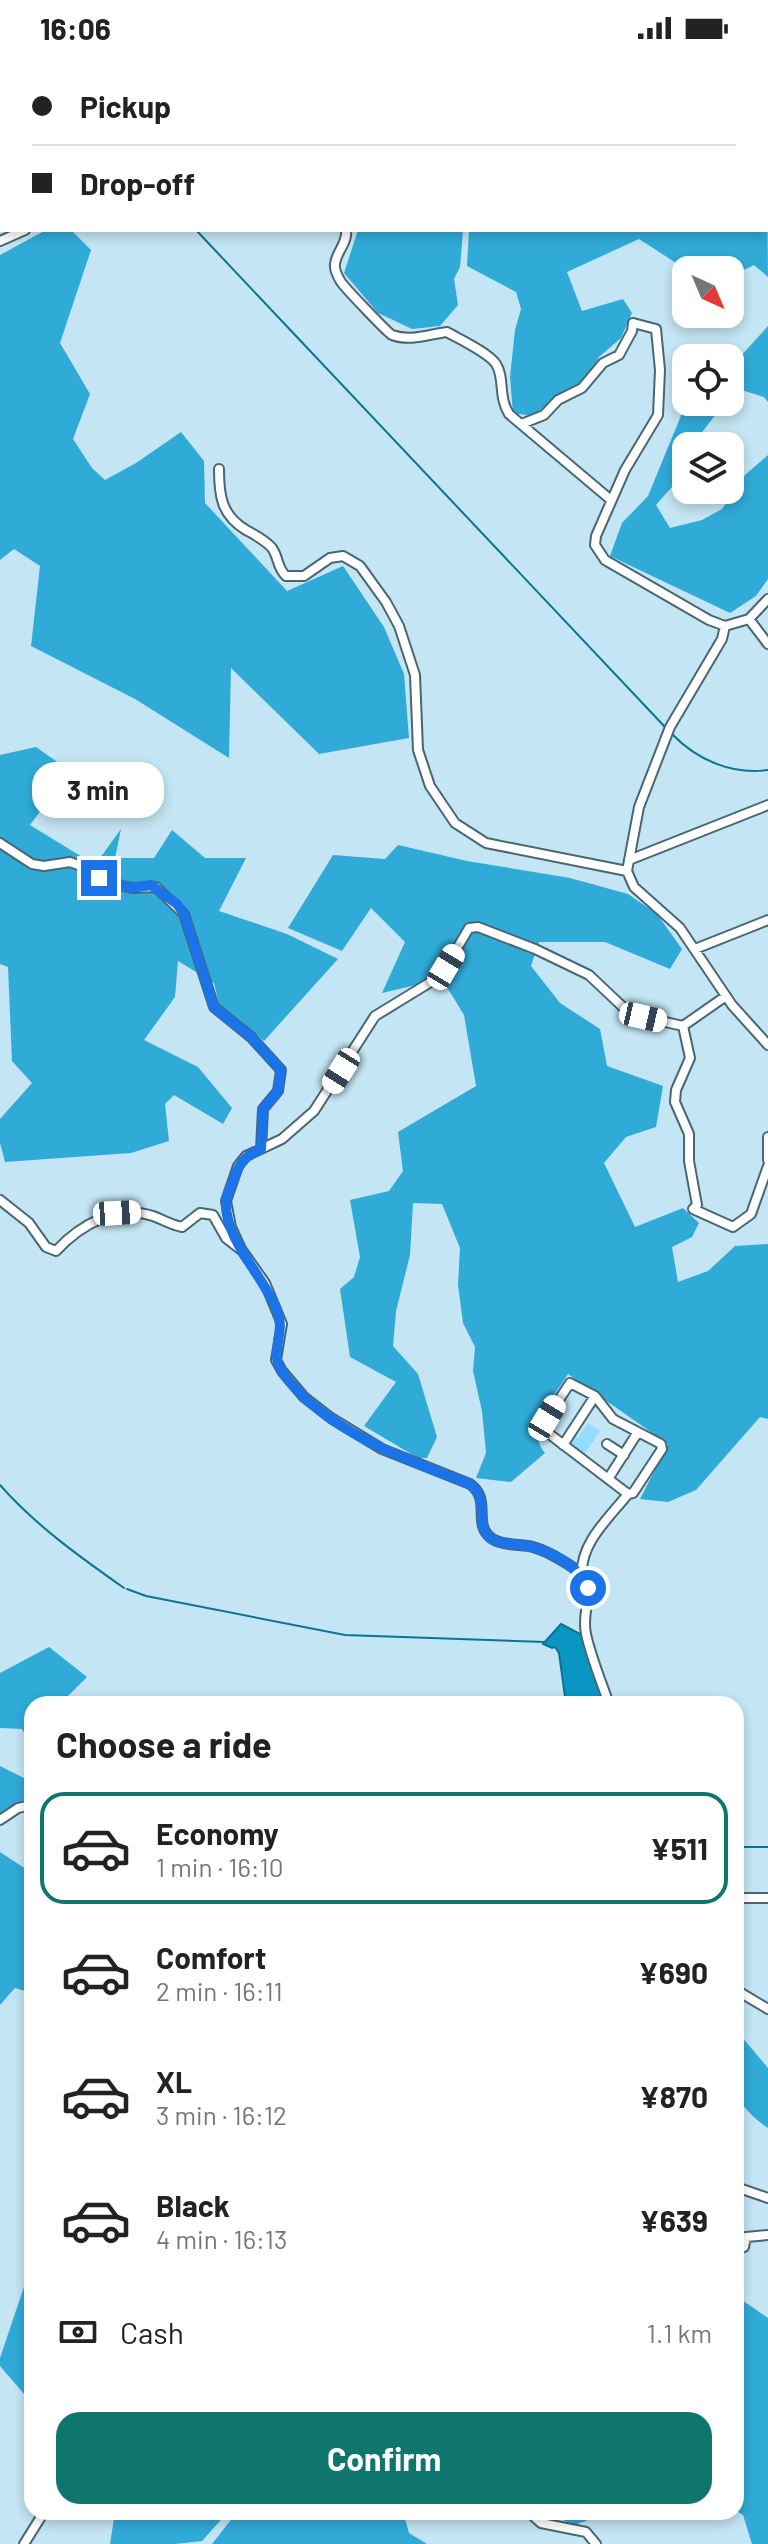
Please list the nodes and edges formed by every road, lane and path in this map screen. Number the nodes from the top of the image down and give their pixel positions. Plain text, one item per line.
1 (346, 232) edge
2 (524, 423) junction
3 (219, 469) dead end
4 (611, 500) junction
5 (768, 599) edge
6 (749, 619) junction
7 (725, 626) junction
8 (768, 644) edge
9 (768, 805) edge
10 (0, 843) edge
11 (629, 860) junction
12 (627, 871) junction
13 (768, 920) edge
14 (695, 949) junction
15 (726, 996) junction
16 (683, 1026) junction
17 (768, 1045) edge
18 (768, 1137) edge
19 (261, 1149) junction
20 (768, 1163) edge
21 (0, 1200) edge
22 (241, 1249) junction
23 (595, 1396) junction
24 (638, 1432) junction
25 (607, 1444) dead end
26 (563, 1445) junction
27 (624, 1455) junction
28 (608, 1479) junction
29 (628, 1494) junction
30 (582, 1575) junction
31 (606, 1696) edge
32 (24, 1807) edge
33 (0, 1820) edge
34 (744, 1898) edge
35 (768, 1898) edge
36 (744, 1995) edge
37 (768, 2009) edge
38 (744, 2190) edge
39 (768, 2198) edge
40 (768, 2235) edge
41 (744, 2247) edge
42 (39, 2520) edge
43 (538, 2520) edge
44 (24, 2544) edge
45 (596, 2544) edge

1 - 2 street
2 - 4 street
2 - 4 street
3 - 12 street
4 - 7 street
5 - 6 street
6 - 7 street
6 - 8 street
7 - 11 street
9 - 11 street
10 - 19 street
11 - 12 street
12 - 14 street
13 - 14 street
14 - 15 street
15 - 16 street
15 - 17 street
16 - 19 street
16 - 20 street
18 - 20 street
19 - 22 street
21 - 22 street
22 - 30 street
23 - 24 street
23 - 26 street
23 - 26 street
24 - 27 street
24 - 29 street
25 - 27 street
26 - 28 street
27 - 28 street
28 - 29 street
29 - 30 street
30 - 31 street
32 - 33 street
34 - 35 street
36 - 37 street
38 - 39 street
40 - 41 street
42 - 44 street
43 - 45 street

